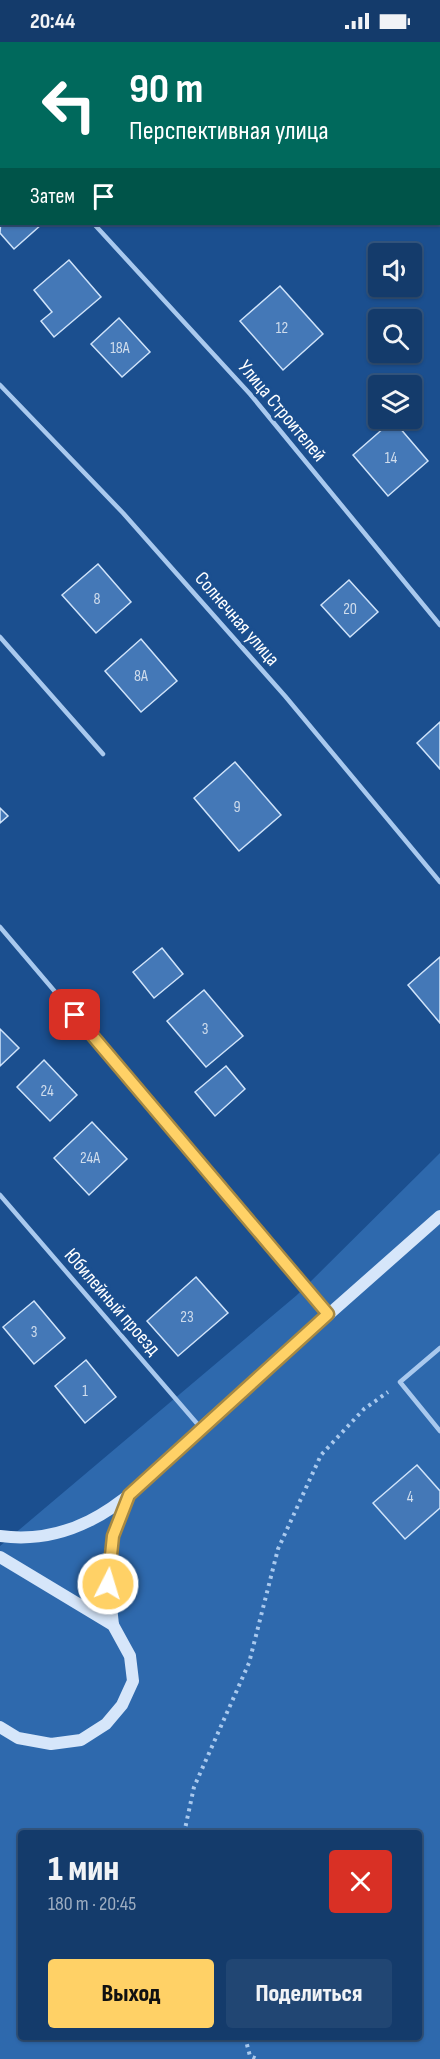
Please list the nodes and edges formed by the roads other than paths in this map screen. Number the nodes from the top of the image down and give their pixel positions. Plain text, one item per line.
1 (95, 225) edge
2 (0, 385) edge
3 (440, 625) edge
4 (0, 637) edge
5 (103, 754) dead end
6 (440, 882) edge
7 (0, 927) edge
8 (0, 1195) edge
9 (440, 1216) edge
10 (328, 1314) junction
11 (440, 1347) edge
12 (201, 1428) junction
13 (440, 1431) edge
14 (129, 1495) junction
15 (0, 1536) edge
16 (0, 1557) edge
17 (113, 1624) junction
18 (0, 1727) edge

1 - 3 lane, Улица Строителей
2 - 6 lane, Солнечная улица
4 - 5 lane
7 - 10 lane
8 - 12 lane, Юбилейный проезд
9 - 10 main road
10 - 12 main road
11 - 13 lane
12 - 14 main road
14 - 15 main road
14 - 17 main road
16 - 17 main road
17 - 18 main road

